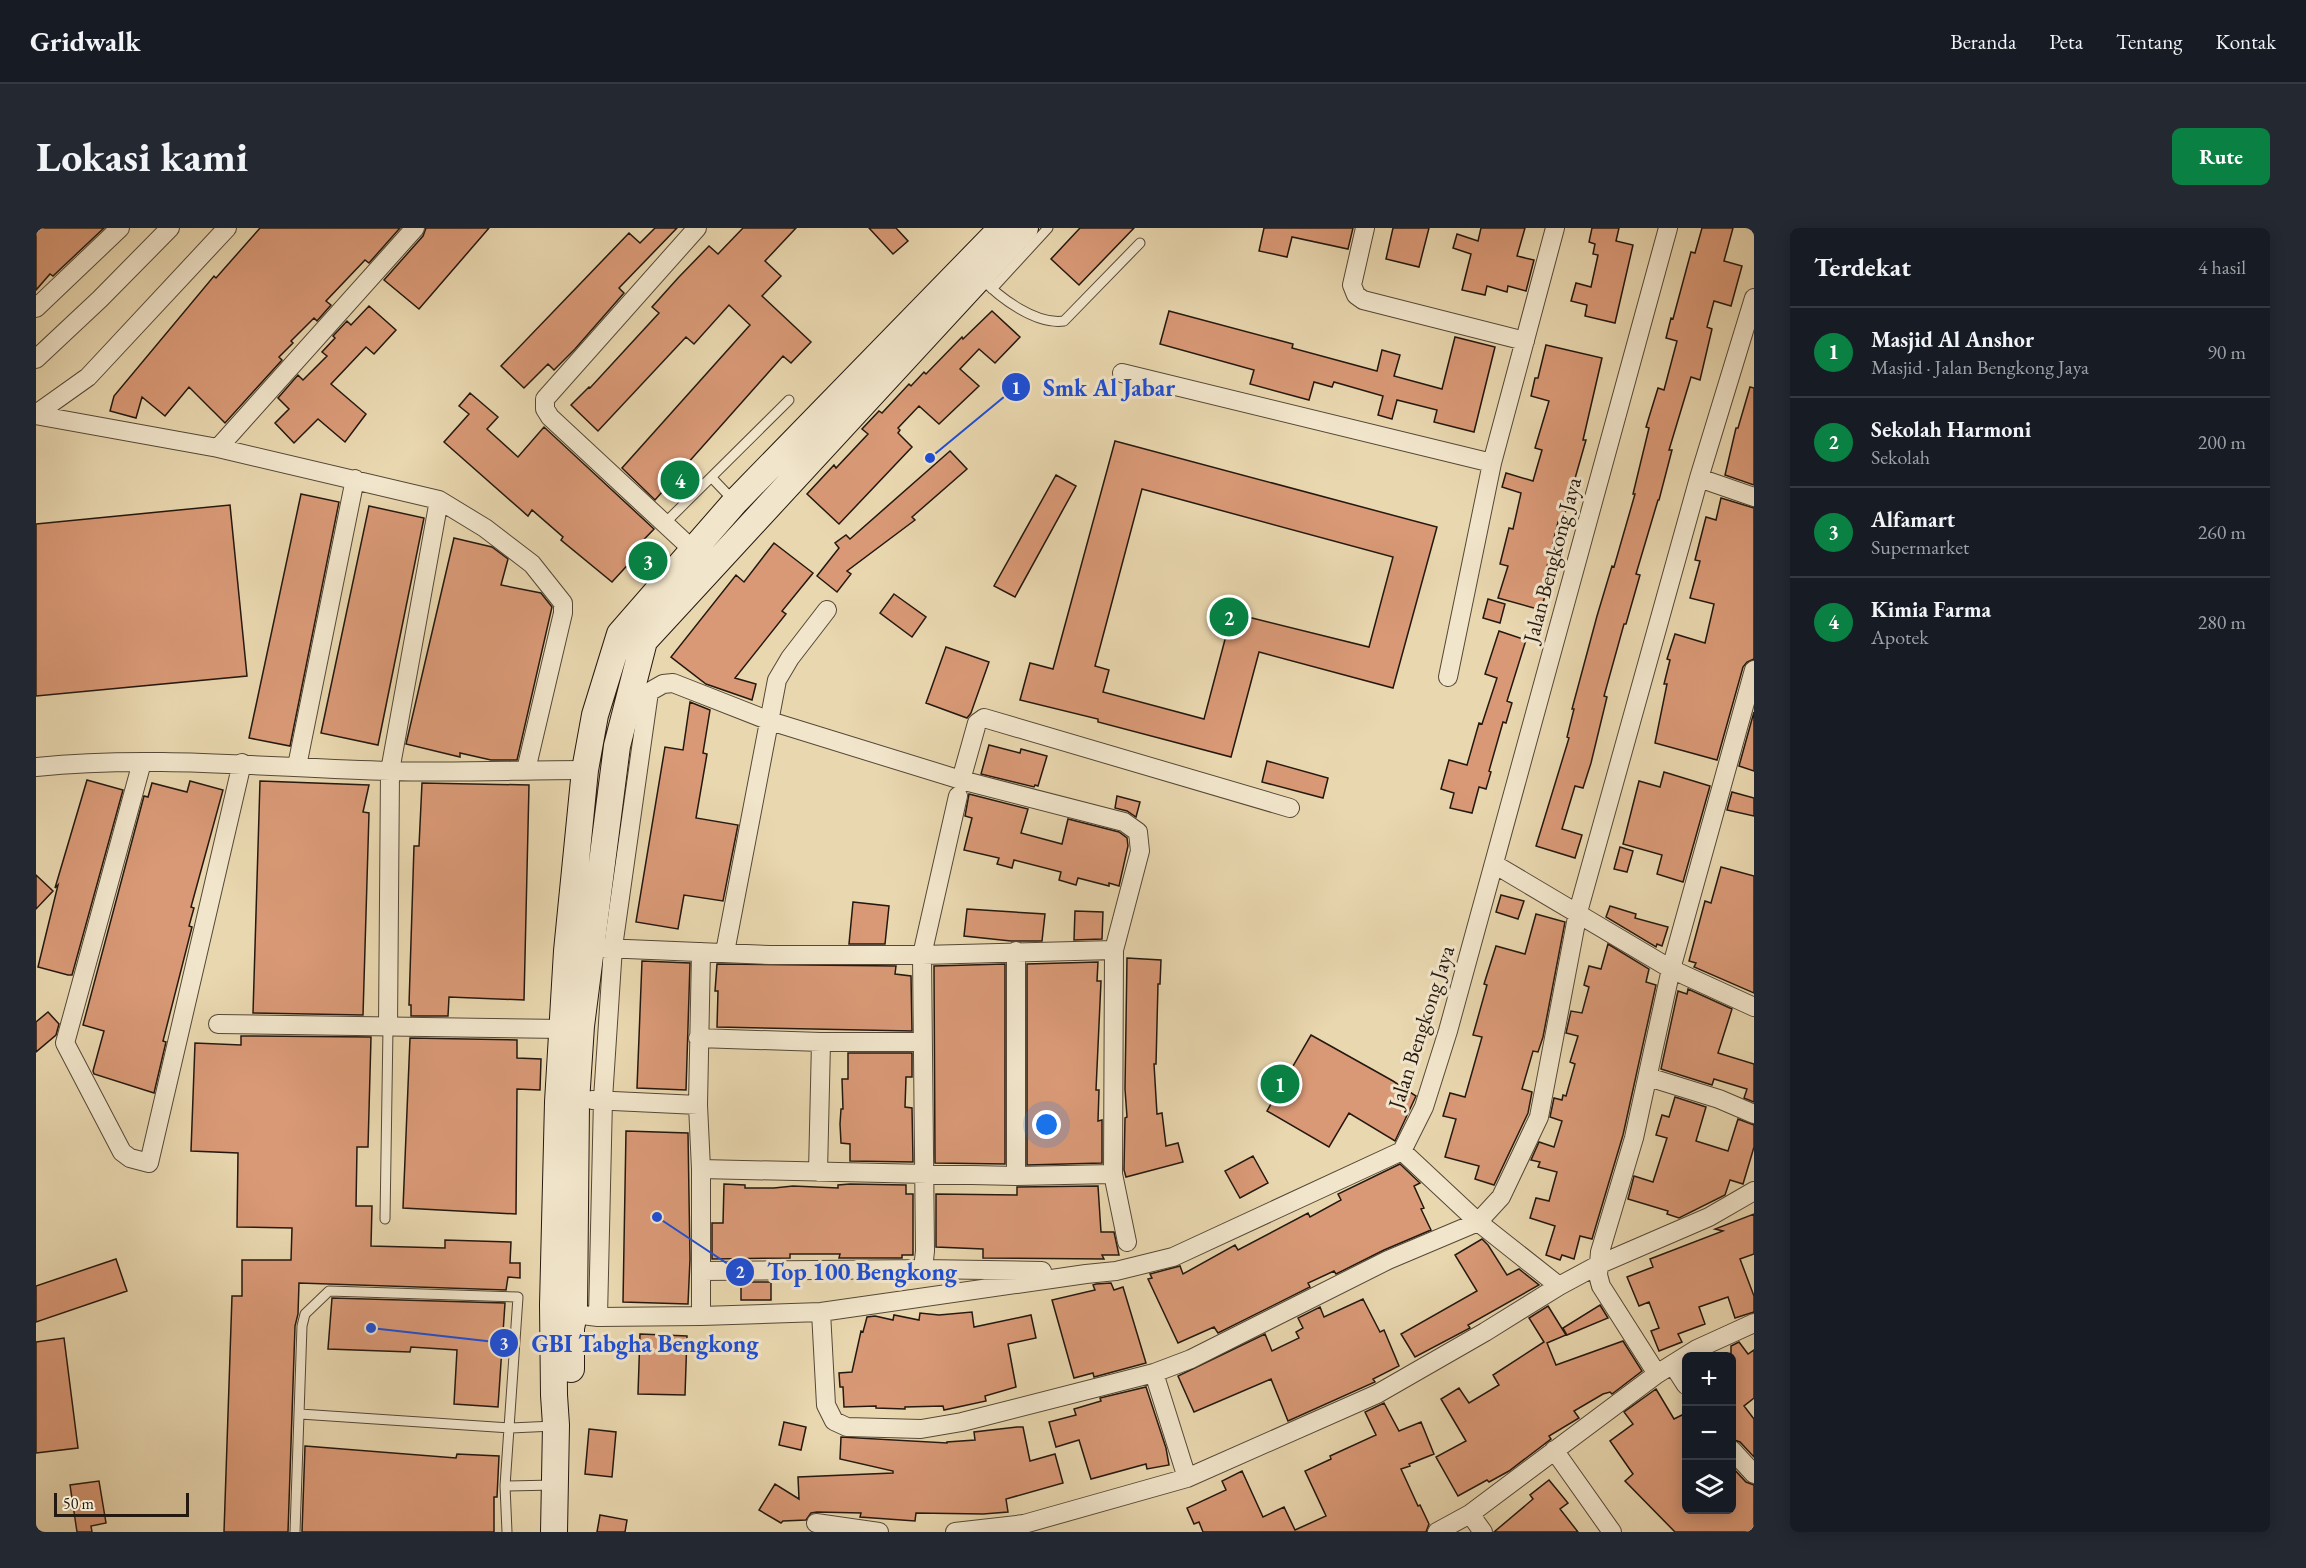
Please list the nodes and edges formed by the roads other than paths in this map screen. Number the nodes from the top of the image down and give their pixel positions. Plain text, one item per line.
1 (120, 228) edge
2 (170, 228) edge
3 (226, 228) edge
4 (416, 228) edge
5 (697, 228) edge
6 (1002, 228) edge
7 (1025, 228) edge
8 (1048, 228) edge
9 (1365, 228) edge
10 (1555, 228) edge
11 (1668, 228) edge
12 (1140, 243) dead end
13 (986, 283) junction
14 (1754, 298) edge
15 (36, 308) edge
16 (1749, 338) edge
17 (1525, 341) junction
18 (36, 359) edge
19 (1122, 373) dead end
20 (789, 400) dead end
21 (36, 415) edge
22 (218, 448) junction
23 (1492, 463) junction
24 (712, 478) junction
25 (1699, 478) junction
26 (355, 479) junction
27 (1754, 496) edge
28 (439, 500) junction
29 (735, 502) junction
30 (664, 524) junction
31 (692, 549) junction
32 (827, 610) dead end
33 (1754, 670) edge
34 (1448, 677) dead end
35 (770, 722) junction
36 (629, 747) junction
37 (142, 762) junction
38 (242, 763) junction
39 (297, 766) junction
40 (36, 767) edge
41 (526, 770) junction
42 (585, 770) junction
43 (390, 771) junction
44 (959, 788) junction
45 (1290, 808) dead end
46 (1494, 864) junction
47 (1578, 912) junction
48 (601, 948) junction
49 (1114, 950) junction
50 (1016, 951) junction
51 (701, 952) junction
52 (725, 952) junction
53 (922, 955) junction
54 (1671, 969) junction
55 (1754, 1007) edge
56 (218, 1024) dead end
57 (388, 1028) junction
58 (563, 1029) junction
59 (699, 1038) junction
60 (821, 1042) junction
61 (923, 1042) junction
62 (1648, 1077) junction
63 (603, 1099) junction
64 (576, 1102) junction
65 (698, 1104) junction
66 (1754, 1114) edge
67 (1402, 1151) junction
68 (701, 1169) junction
69 (818, 1172) junction
70 (924, 1174) junction
71 (1113, 1174) junction
72 (1016, 1176) junction
73 (1754, 1191) edge
74 (385, 1219) dead end
75 (1478, 1222) junction
76 (1127, 1242) dead end
77 (1598, 1265) junction
78 (923, 1269) junction
79 (701, 1271) junction
80 (1086, 1274) junction
81 (1559, 1286) junction
82 (821, 1312) junction
83 (586, 1315) junction
84 (702, 1316) junction
85 (1754, 1323) edge
86 (1665, 1370) junction
87 (1154, 1373) junction
88 (1682, 1382) edge
89 (300, 1414) junction
90 (556, 1425) junction
91 (511, 1428) junction
92 (1554, 1450) junction
93 (1736, 1455) edge
94 (1754, 1474) edge
95 (1187, 1478) junction
96 (556, 1485) junction
97 (506, 1486) junction
98 (1470, 1514) junction
99 (816, 1523) dead end
100 (295, 1532) edge
101 (507, 1532) edge
102 (554, 1532) edge
103 (570, 1532) edge
104 (879, 1532) edge
105 (955, 1532) edge
106 (1437, 1532) edge
107 (1483, 1532) edge
108 (1612, 1532) edge

1 - 15 street
2 - 18 street
3 - 21 street
4 - 22 street
5 - 30 street
6 - 29 main road
7 - 13 main road
8 - 13 lane
9 - 17 street
10 - 17 street
11 - 46 street, Jalan Bengkong Jaya
12 - 13 lane
13 - 36 main road
14 - 16 street
16 - 25 street
17 - 23 street
19 - 23 street
20 - 24 lane
21 - 22 street
22 - 26 street
23 - 34 street
24 - 29 lane
24 - 30 lane
25 - 27 street
25 - 47 street
26 - 28 street
26 - 39 street
28 - 41 street
28 - 43 street
29 - 31 main road
30 - 31 street
31 - 42 main road
32 - 35 street
33 - 54 street
35 - 36 street
35 - 44 street
35 - 52 street
36 - 48 main road
37 - 38 street
37 - 38 street
37 - 40 street
38 - 39 street
39 - 43 street
41 - 42 street
41 - 43 street
42 - 58 main road
43 - 57 street
44 - 45 street
44 - 49 street
44 - 53 street
46 - 47 street
46 - 67 street, Jalan Bengkong Jaya
47 - 54 street
47 - 75 street
48 - 51 street
48 - 63 street
48 - 64 main road
49 - 50 street
49 - 71 street
50 - 53 street
50 - 72 street
51 - 52 street
51 - 59 street
52 - 53 street
53 - 61 street
54 - 55 street
54 - 62 street
56 - 57 street
57 - 58 street
57 - 74 lane
58 - 90 main road
59 - 60 street
59 - 65 street
60 - 61 street
60 - 69 street
61 - 70 street
62 - 66 street
62 - 77 street
63 - 64 street
63 - 65 street
63 - 83 street
64 - 83 main road
65 - 68 street
67 - 75 street
67 - 80 street
68 - 69 street
68 - 79 street
69 - 70 street
70 - 72 street
70 - 78 street
71 - 72 street
71 - 76 street
73 - 77 street
75 - 81 street
75 - 87 street
77 - 81 street
77 - 86 street
78 - 79 street
78 - 80 street
79 - 84 street
80 - 82 street
81 - 95 street
82 - 84 street
82 - 87 street
83 - 84 street
83 - 103 main road
85 - 86 street
86 - 88 street
86 - 92 street
87 - 95 street
89 - 91 lane
89 - 91 lane
89 - 100 lane
90 - 91 lane
90 - 96 main road
91 - 97 lane
92 - 98 street
92 - 108 street
93 - 94 street
95 - 105 street
96 - 97 lane
96 - 102 main road
97 - 101 lane
98 - 106 street
98 - 107 street
99 - 104 street

